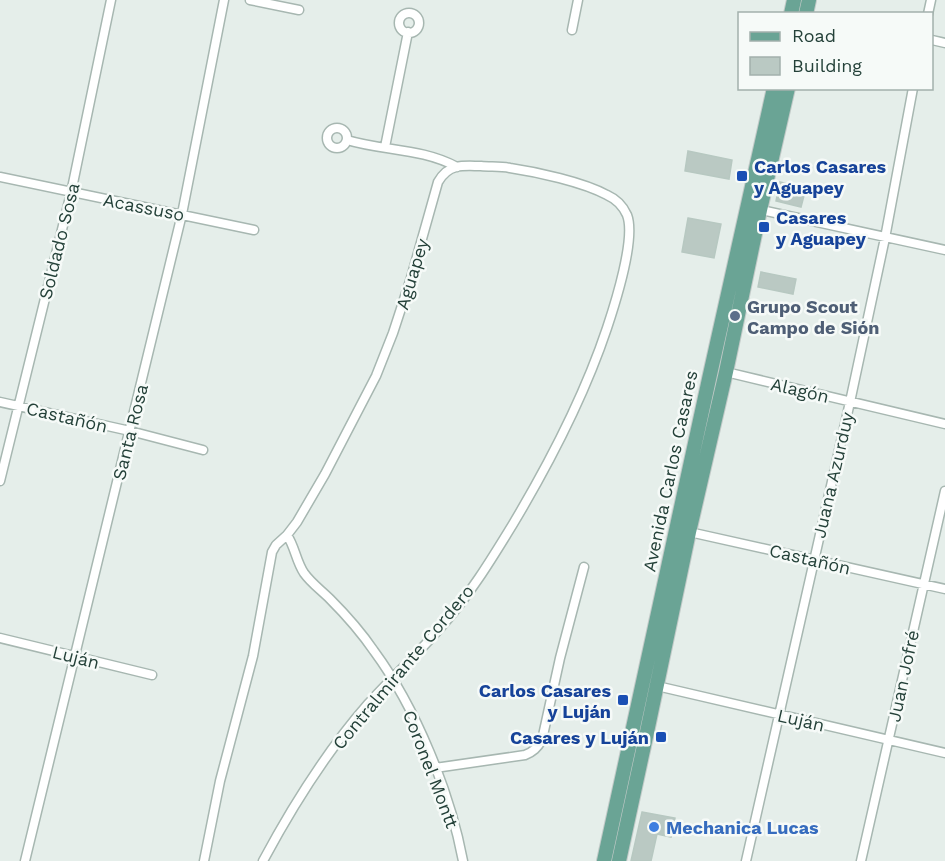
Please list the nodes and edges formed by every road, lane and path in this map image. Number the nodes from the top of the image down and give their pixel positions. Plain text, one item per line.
1 (111, 0) edge
2 (224, 0) edge
3 (250, 0) edge
4 (578, 0) edge
5 (299, 10) dead end
6 (572, 30) dead end
7 (408, 32) dead end
8 (774, 90) edge
9 (787, 90) edge
10 (913, 90) edge
11 (347, 140) dead end
12 (385, 147) junction
13 (457, 166) junction
14 (0, 177) edge
15 (71, 193) junction
16 (754, 208) junction
17 (182, 214) junction
18 (254, 230) dead end
19 (885, 238) junction
20 (945, 250) edge
21 (726, 372) junction
22 (0, 402) edge
23 (850, 402) junction
24 (19, 406) junction
25 (945, 424) edge
26 (130, 431) junction
27 (203, 450) dead end
28 (0, 481) edge
29 (945, 491) edge
30 (683, 530) junction
31 (287, 536) junction
32 (813, 560) junction
33 (584, 567) dead end
34 (923, 584) junction
35 (945, 589) edge
36 (0, 638) edge
37 (74, 657) junction
38 (152, 675) dead end
39 (392, 677) junction
40 (657, 686) junction
41 (778, 715) junction
42 (889, 740) junction
43 (945, 753) edge
44 (435, 768) junction
45 (25, 861) edge
46 (204, 861) edge
47 (263, 861) edge
48 (463, 861) edge
49 (604, 861) edge
50 (619, 861) edge
51 (746, 861) edge
52 (861, 861) edge

1 - 15 street, Soldado Sosa
2 - 17 street, Santa Rosa
3 - 5 street
4 - 6 street
7 - 12 street
8 - 16 main road, Avenida Carlos Casares
9 - 16 main road, Avenida Carlos Casares
10 - 19 street, Juana Azurduy
11 - 12 street
12 - 13 street
13 - 31 street, Aguapey
13 - 39 street, Contralmirante Cordero
14 - 15 street, Acassuso
15 - 17 street, Acassuso
15 - 24 street, Soldado Sosa
16 - 19 street
16 - 21 main road, Avenida Carlos Casares
16 - 30 main road, Avenida Carlos Casares
17 - 18 street, Acassuso
17 - 26 street, Santa Rosa
19 - 20 street
19 - 23 street, Juana Azurduy
21 - 23 street, Alagón
21 - 30 main road, Avenida Carlos Casares
22 - 24 street, Castañón
23 - 25 street, Alagón
23 - 32 street, Juana Azurduy
24 - 26 street, Castañón
24 - 28 street, Soldado Sosa
26 - 27 street, Castañón
26 - 37 street, Santa Rosa
29 - 34 street, Juan Jofré
30 - 32 street, Castañón
30 - 40 main road, Avenida Carlos Casares
30 - 49 main road, Avenida Carlos Casares
31 - 39 street, Coronel Montt
31 - 46 street, Aguapey
32 - 34 street, Castañón
32 - 41 street, Juana Azurduy
33 - 44 street
34 - 35 street, Castañón
34 - 42 street, Juan Jofré
36 - 37 street, Luján
37 - 38 street, Luján
37 - 45 street, Santa Rosa
39 - 44 street, Coronel Montt
39 - 47 street, Contralmirante Cordero
40 - 41 street, Luján
40 - 50 main road, Avenida Carlos Casares
41 - 42 street, Luján
41 - 51 street, Juana Azurduy
42 - 43 street, Luján
42 - 52 street, Juan Jofré
44 - 48 street, Coronel Montt

